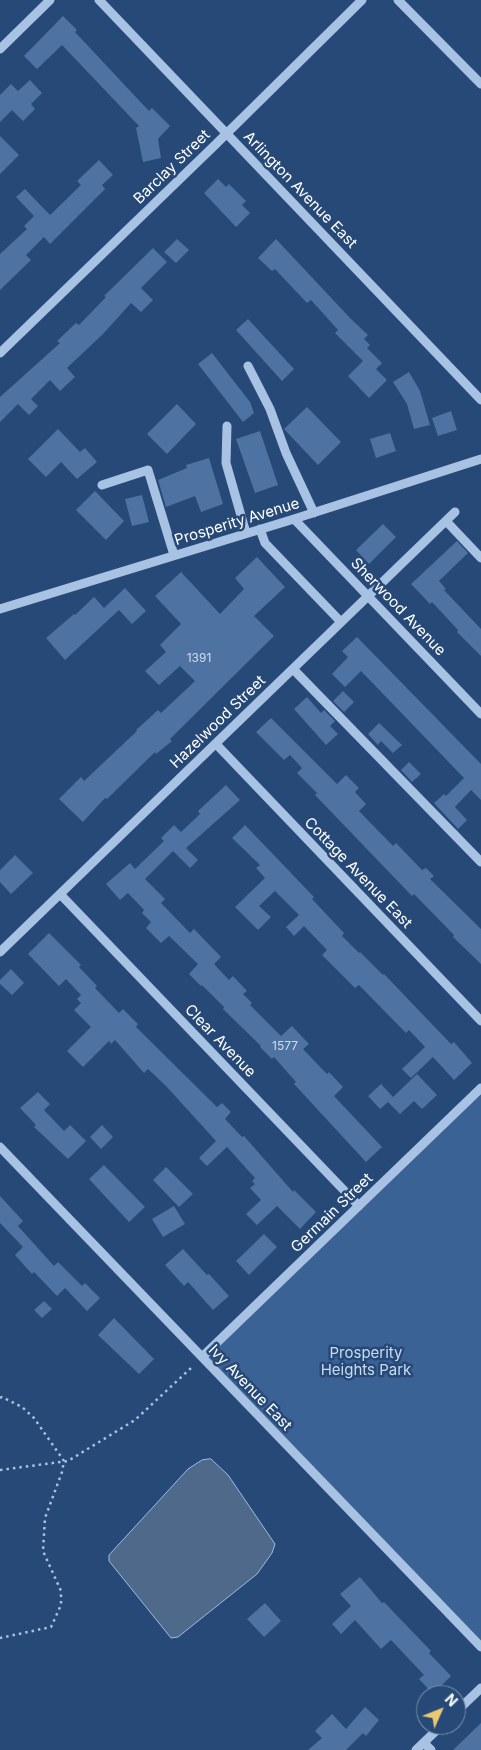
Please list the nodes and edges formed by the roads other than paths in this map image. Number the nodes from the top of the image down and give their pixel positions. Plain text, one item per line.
1 (50, 0) edge
2 (99, 0) edge
3 (362, 0) edge
4 (398, 0) edge
5 (0, 49) edge
6 (481, 84) edge
7 (226, 133) junction
8 (0, 353) edge
9 (248, 366) dead end
10 (481, 400) edge
11 (227, 426) dead end
12 (481, 459) edge
13 (102, 485) dead end
14 (455, 512) dead end
15 (314, 513) junction
16 (294, 519) junction
17 (446, 521) junction
18 (260, 529) junction
19 (246, 533) junction
20 (174, 554) junction
21 (481, 558) edge
22 (368, 596) junction
23 (0, 609) edge
24 (342, 622) junction
25 (293, 669) junction
26 (481, 714) edge
27 (216, 744) junction
28 (481, 862) edge
29 (60, 894) junction
30 (0, 952) edge
31 (481, 1021) edge
32 (481, 1088) edge
33 (0, 1147) edge
34 (359, 1206) junction
35 (202, 1357) junction
36 (481, 1647) edge
37 (481, 1688) edge
38 (466, 1702) edge
39 (432, 1735) edge
40 (424, 1743) junction
41 (416, 1750) edge
42 (431, 1750) edge

1 - 5 street
2 - 7 street, Arlington Avenue East
3 - 7 street, Barclay Street
4 - 6 street
7 - 8 street, Barclay Street
7 - 10 street, Arlington Avenue East
9 - 15 street
11 - 19 street
12 - 15 street, Prosperity Avenue
13 - 20 street
14 - 17 street, Hazelwood Street
15 - 16 street, Prosperity Avenue
16 - 18 street, Prosperity Avenue
16 - 22 street, Sherwood Avenue
17 - 21 street
17 - 22 street, Hazelwood Street
18 - 19 street, Prosperity Avenue
18 - 24 street
19 - 20 street, Prosperity Avenue
20 - 23 street, Prosperity Avenue
22 - 24 street, Hazelwood Street
22 - 26 street, Sherwood Avenue
24 - 25 street, Hazelwood Street
25 - 27 street, Hazelwood Street
25 - 28 street
27 - 29 street, Hazelwood Street
27 - 31 street, Cottage Avenue East
29 - 30 street, Hazelwood Street
29 - 34 street, Clear Avenue
32 - 34 street, Germain Street
33 - 35 street, Ivy Avenue East
34 - 35 street, Germain Street
35 - 36 street, Ivy Avenue East
37 - 38 street
39 - 40 street
40 - 41 street
40 - 42 street

